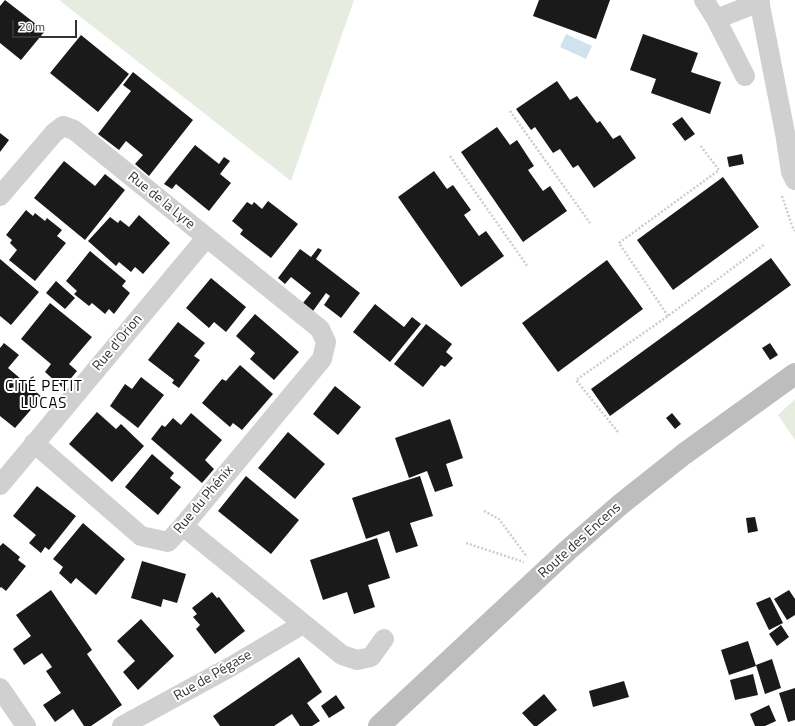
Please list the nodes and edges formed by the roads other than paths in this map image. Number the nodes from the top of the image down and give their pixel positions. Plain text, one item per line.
1 (704, 0) edge
2 (760, 1) edge
3 (716, 19) junction
4 (745, 76) dead end
5 (795, 180) edge
6 (0, 196) edge
7 (206, 238) junction
8 (326, 342) joint
9 (795, 374) edge
10 (34, 443) junction
11 (0, 485) edge
12 (183, 526) junction
13 (303, 624) junction
14 (384, 639) dead end
15 (0, 688) edge
16 (26, 726) edge
17 (122, 726) edge
18 (379, 726) edge

1 - 3 street
2 - 3 street
2 - 5 street
3 - 4 street
6 - 7 street, Rue de la Lyre
7 - 8 street, Rue de la Lyre
7 - 10 street, Rue d'Orion
8 - 12 street, Rue du Phénix
9 - 18 street, Route des Encens
10 - 11 street, Rue d'Orion
10 - 12 street, Rue du Phénix
12 - 13 street
13 - 14 street
13 - 17 street, Rue de Pégase
15 - 16 street

